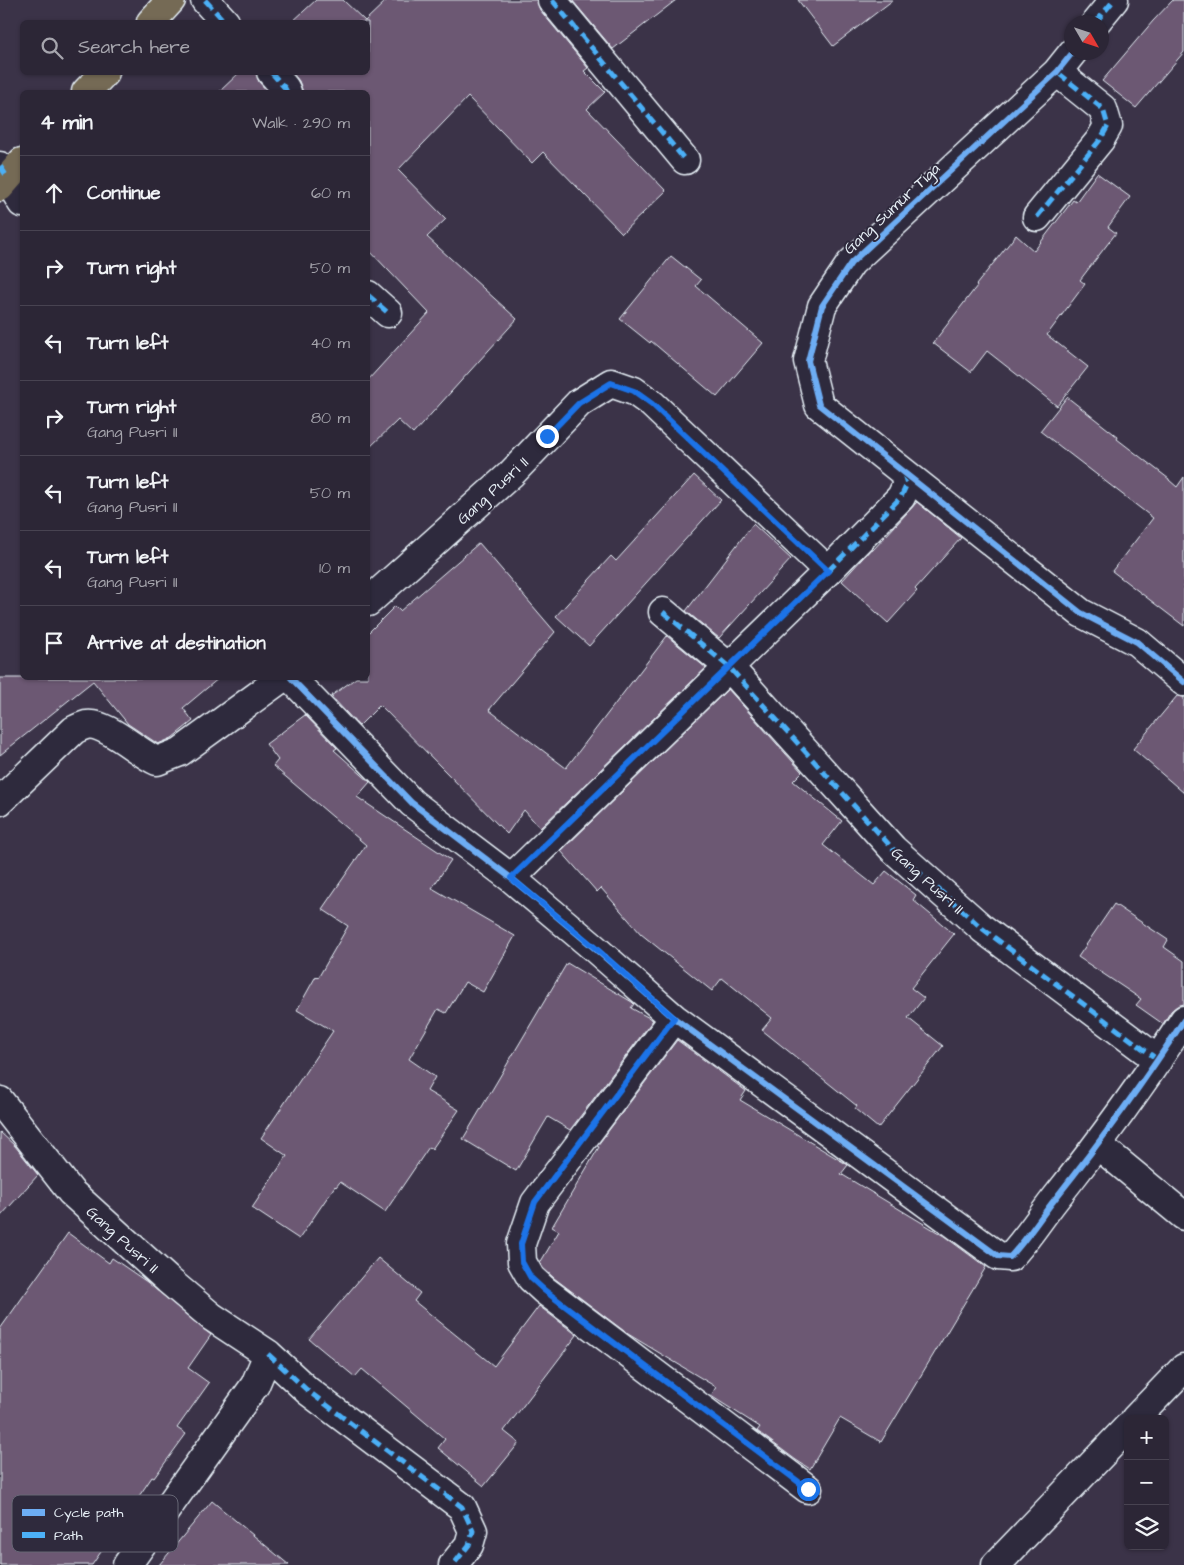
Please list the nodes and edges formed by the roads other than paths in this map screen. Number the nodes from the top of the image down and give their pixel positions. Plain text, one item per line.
1 (171, 0) edge
2 (205, 0) edge
3 (552, 0) edge
4 (1114, 0) edge
5 (1102, 15) edge
6 (152, 20) edge
7 (224, 20) edge
8 (1065, 62) edge
9 (102, 75) edge
10 (274, 75) edge
11 (88, 90) edge
12 (286, 90) edge
13 (685, 160) dead end
14 (8, 173) edge
15 (20, 199) edge
16 (1037, 217) dead end
17 (370, 297) edge
18 (388, 313) dead end
19 (903, 472) junction
20 (828, 571) junction
21 (370, 600) edge
22 (663, 612) dead end
23 (728, 667) junction
24 (279, 680) edge
25 (293, 680) edge
26 (1184, 682) edge
27 (0, 801) edge
28 (511, 878) junction
29 (674, 1018) junction
30 (1184, 1020) edge
31 (1158, 1060) junction
32 (0, 1101) edge
33 (1098, 1145) junction
34 (1184, 1216) edge
35 (268, 1354) junction
36 (1184, 1368) edge
37 (1139, 1415) edge
38 (1124, 1431) edge
39 (808, 1489) dead end
40 (178, 1495) edge
41 (137, 1552) edge
42 (128, 1565) edge
43 (453, 1565) edge
44 (996, 1565) edge

1 - 6 main road
2 - 7 street
3 - 13 street
4 - 5 street
8 - 16 street
8 - 19 street, Gang Sumur Tiga
9 - 11 main road
10 - 12 street
14 - 15 street
17 - 18 street
19 - 20 street
19 - 26 street, Gang Sumur Tiga
20 - 21 street, Gang Pusri II
20 - 23 street
22 - 23 street, Gang Pusri II
23 - 28 street
23 - 31 street, Gang Pusri II
24 - 27 street
25 - 28 street
28 - 29 street
29 - 33 street
29 - 39 street
30 - 31 street
31 - 33 street
32 - 35 street, Gang Pusri II
33 - 34 street
35 - 40 street
35 - 43 street, Gang Pusri II
36 - 37 street
38 - 44 street
41 - 42 street

